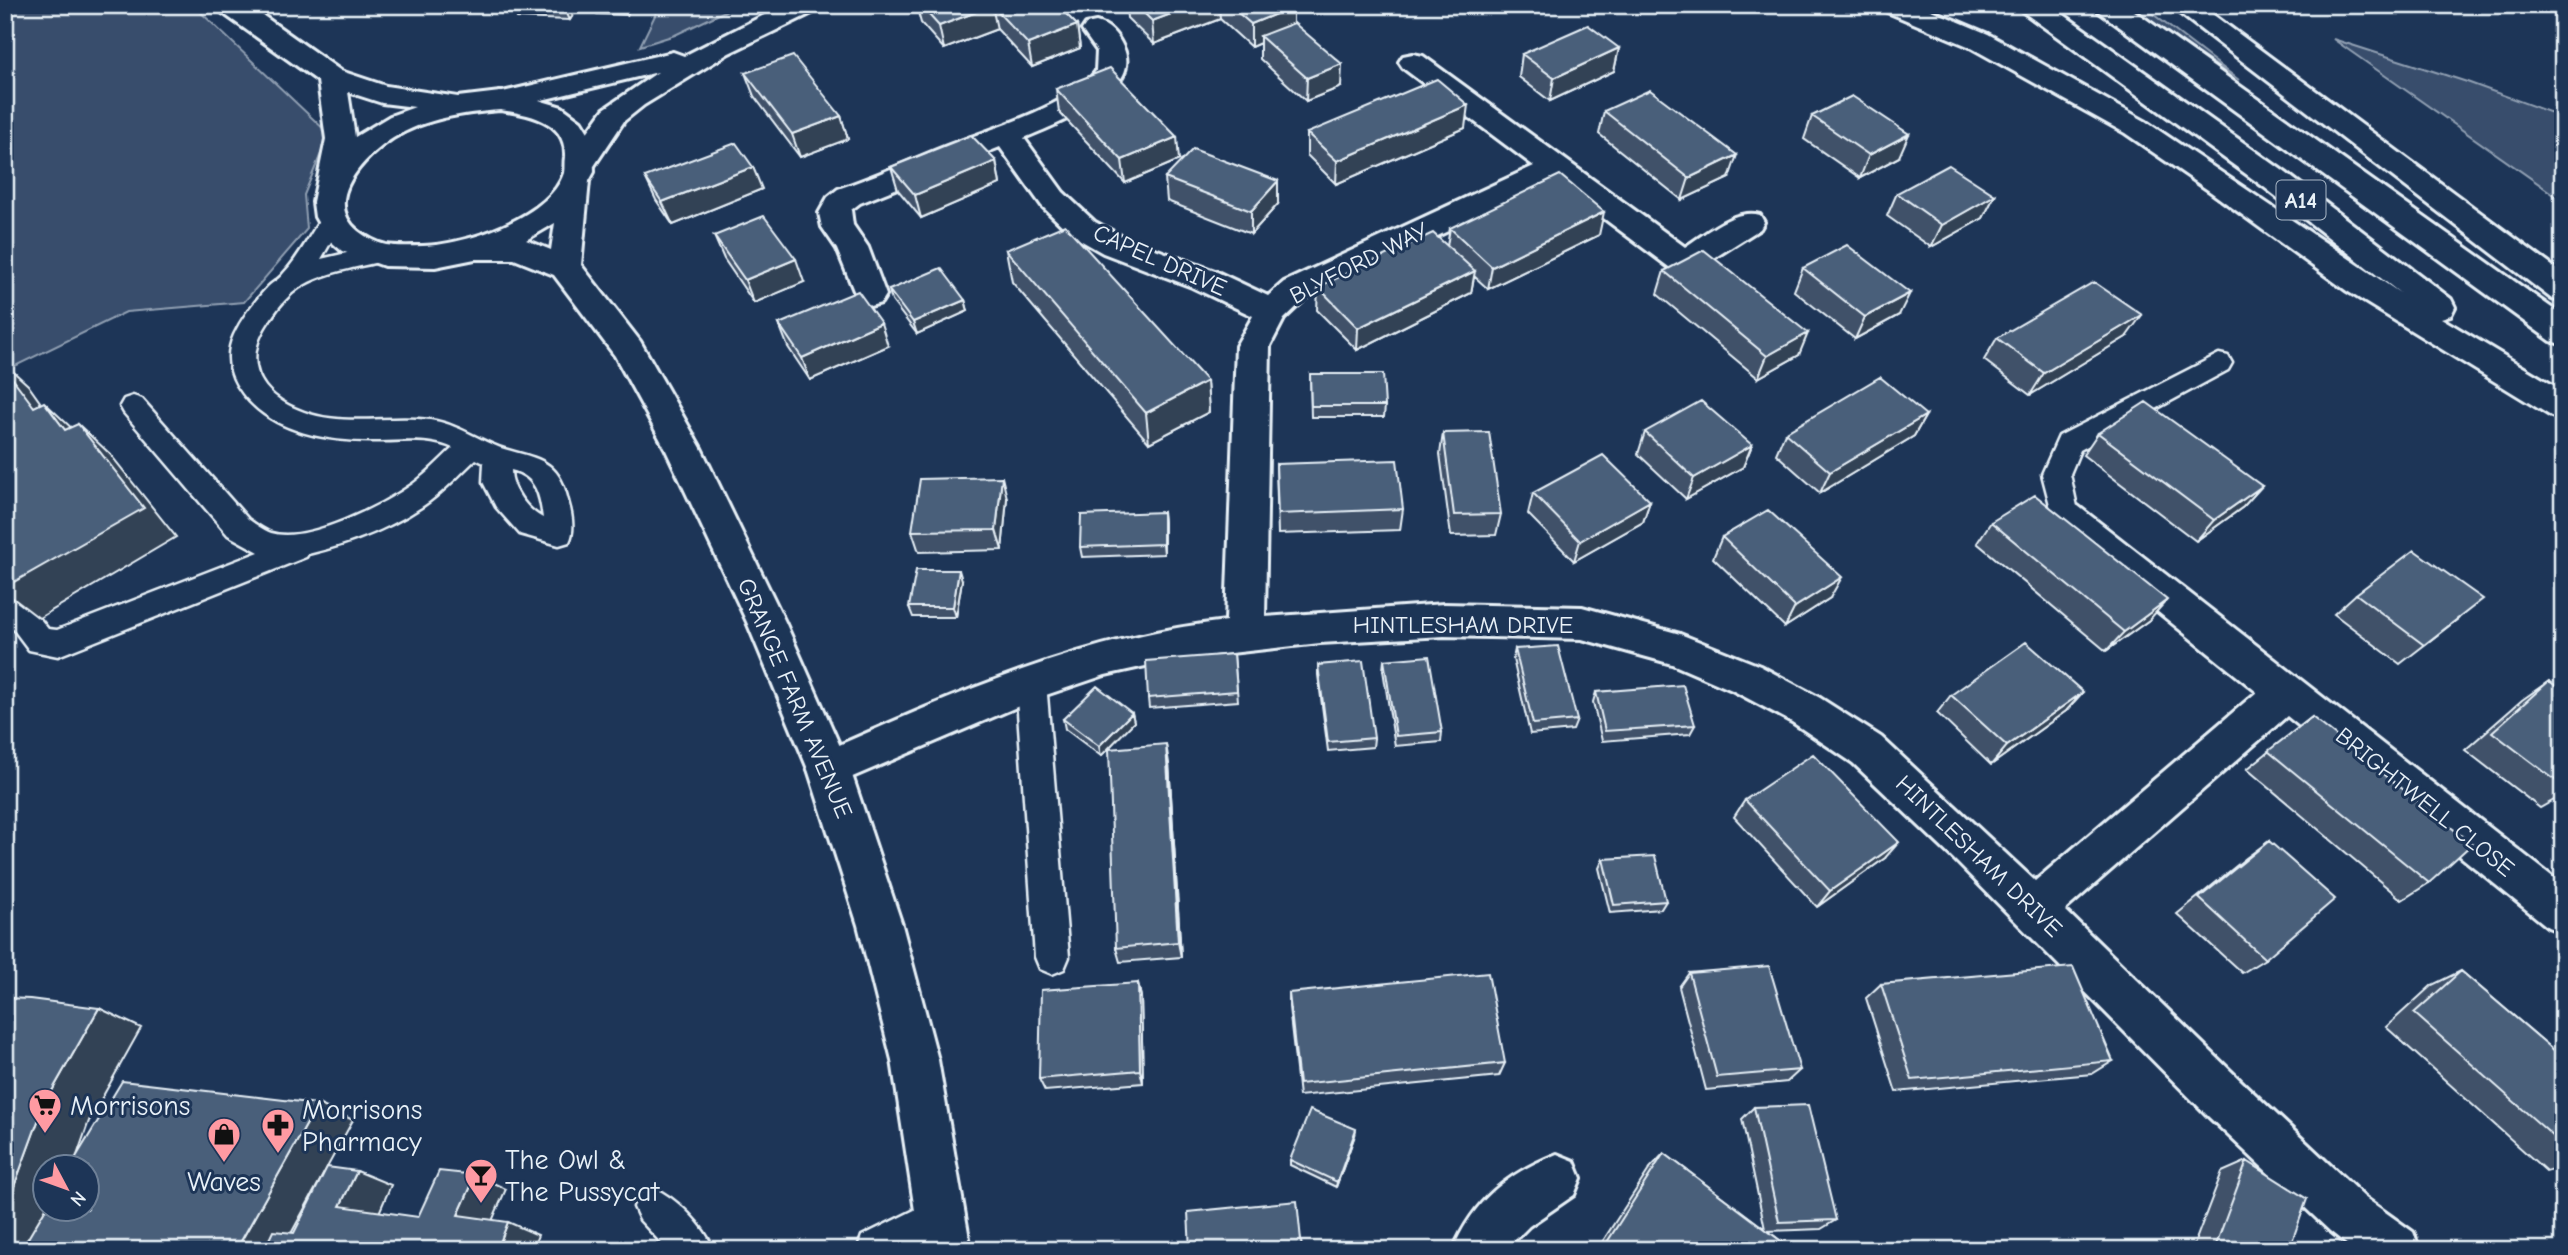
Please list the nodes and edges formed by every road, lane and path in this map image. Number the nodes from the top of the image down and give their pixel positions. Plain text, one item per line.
1 (230, 5) edge
2 (806, 5) edge
3 (1895, 5) edge
4 (2032, 5) edge
5 (2108, 5) edge
6 (2182, 5) edge
7 (1096, 30) dead end
8 (719, 47) junction
9 (1413, 62) dead end
10 (331, 77) junction
11 (500, 101) junction
12 (463, 104) junction
13 (1005, 133) junction
14 (1556, 168) junction
15 (579, 171) junction
16 (333, 180) junction
17 (331, 221) junction
18 (1749, 222) dead end
19 (478, 249) junction
20 (377, 254) junction
21 (565, 267) junction
22 (292, 281) junction
23 (2563, 291) edge
24 (870, 295) dead end
25 (1272, 312) junction
26 (2563, 333) edge
27 (2219, 363) dead end
28 (2563, 404) edge
29 (133, 406) dead end
30 (473, 445) junction
31 (498, 458) dead end
32 (2065, 516) joint
33 (313, 542) junction
34 (5, 596) edge
35 (1245, 635) junction
36 (1031, 684) junction
37 (2287, 691) junction
38 (830, 769) junction
39 (2034, 909) junction
40 (2563, 912) edge
41 (1052, 957) dead end
42 (1557, 1178) dead end
43 (653, 1207) dead end
44 (944, 1233) edge
45 (695, 1250) edge
46 (876, 1250) edge
47 (1478, 1250) edge
48 (2395, 1250) edge

1 - 10 main road
2 - 8 main road
3 - 28 main road
4 - 28 main road, A14
5 - 26 main road, A14
6 - 23 main road
7 - 13 main road
8 - 11 main road
8 - 15 main road
9 - 14 main road
10 - 12 main road
10 - 16 main road
11 - 12 main road
11 - 15 main road
12 - 16 main road
13 - 24 main road
13 - 25 main road, CAPEL DRIVE
14 - 18 main road
14 - 25 main road, BLYFORD WAY
15 - 19 main road
15 - 21 main road
16 - 17 main road
17 - 20 main road
17 - 22 lane
19 - 20 main road
19 - 21 main road
20 - 22 lane
21 - 38 main road, GRANGE FARM AVENUE
22 - 30 lane
25 - 35 main road, BLYFORD WAY
27 - 32 lane
29 - 33 lane
30 - 31 lane
30 - 33 lane
32 - 37 main road, BRIGHTWELL CLOSE
33 - 34 lane
35 - 36 main road, HINTLESHAM DRIVE
35 - 39 main road, HINTLESHAM DRIVE
36 - 38 main road, HINTLESHAM DRIVE
36 - 41 lane
37 - 39 main road
37 - 40 main road, BRIGHTWELL CLOSE
38 - 44 main road, GRANGE FARM AVENUE
39 - 48 main road, HINTLESHAM DRIVE
42 - 47 main road
43 - 45 lane
44 - 46 lane

